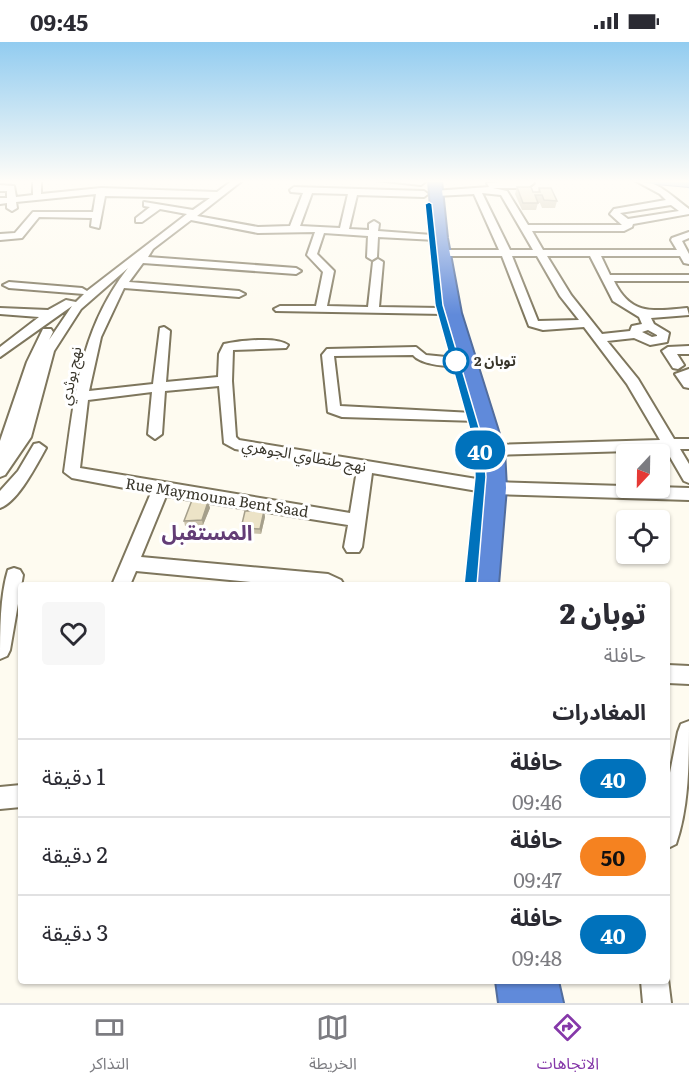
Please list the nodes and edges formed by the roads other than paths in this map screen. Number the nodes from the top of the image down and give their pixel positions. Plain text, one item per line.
1 (28, 225) edge
2 (176, 225) edge
3 (176, 225) edge
4 (232, 225) edge
5 (295, 225) edge
6 (345, 225) edge
7 (435, 225) edge
8 (493, 225) edge
9 (525, 225) edge
10 (628, 225) edge
11 (294, 228) junction
12 (373, 228) junction
13 (527, 228) junction
14 (321, 230) junction
15 (344, 230) junction
16 (689, 235) edge
17 (0, 237) edge
18 (12, 237) junction
19 (437, 245) junction
20 (0, 252) edge
21 (506, 253) junction
22 (542, 253) junction
23 (594, 253) junction
24 (686, 258) edge
25 (134, 259) junction
26 (296, 271) dead end
27 (608, 278) junction
28 (689, 278) edge
29 (226, 279) junction
30 (9, 285) dead end
31 (122, 285) junction
32 (82, 291) junction
33 (239, 294) dead end
34 (70, 302) junction
35 (280, 309) dead end
36 (321, 309) junction
37 (0, 311) edge
38 (373, 311) junction
39 (440, 312) junction
40 (687, 312) dead end
41 (50, 314) junction
42 (646, 320) junction
43 (586, 323) junction
44 (164, 331) dead end
45 (636, 334) junction
46 (600, 338) junction
47 (282, 345) dead end
48 (664, 346) junction
49 (23, 350) edge
50 (689, 350) edge
51 (456, 362) junction
52 (0, 365) edge
53 (684, 369) edge
54 (225, 381) junction
55 (689, 384) edge
56 (159, 387) junction
57 (83, 396) junction
58 (473, 418) junction
59 (155, 434) dead end
60 (689, 444) edge
61 (672, 445) junction
62 (39, 448) dead end
63 (494, 450) junction
64 (0, 454) edge
65 (365, 466) junction
66 (0, 471) edge
67 (80, 475) joint
68 (689, 477) edge
69 (487, 488) junction
70 (161, 489) junction
71 (689, 494) edge
72 (0, 502) edge
73 (355, 520) junction
74 (353, 547) dead end
75 (129, 563) junction
76 (14, 575) dead end
77 (224, 578) edge
78 (122, 582) edge
79 (288, 582) edge
80 (471, 582) edge
81 (486, 582) edge
82 (0, 650) edge
83 (670, 674) edge
84 (689, 675) edge
85 (689, 732) edge
86 (18, 796) edge
87 (0, 798) edge
88 (670, 826) edge
89 (515, 984) edge
90 (541, 984) edge
91 (655, 984) edge
92 (518, 1003) edge
93 (544, 1003) edge
94 (657, 1003) edge

1 - 18 street
2 - 25 street, نهج بوثدي
3 - 25 street
4 - 11 street
5 - 11 street
6 - 15 street
7 - 19 highway
8 - 21 street
9 - 13 street
10 - 13 street
11 - 14 street
12 - 15 street
12 - 19 street
12 - 38 street
13 - 22 street
14 - 15 street
14 - 36 street
16 - 24 street
17 - 18 street
18 - 20 street
19 - 21 street
19 - 39 highway
19 - 63 highway
21 - 22 street
21 - 43 street
22 - 23 street
22 - 43 street
23 - 24 street
23 - 27 street
25 - 29 street
25 - 31 street, نهج بوثدي
25 - 32 street
25 - 49 street
26 - 29 street
27 - 28 street
27 - 42 street
29 - 31 street
29 - 33 street
30 - 32 street
31 - 57 street, نهج بوثدي
32 - 34 street
34 - 41 street
34 - 49 street
35 - 36 street
36 - 38 street
37 - 41 street
38 - 39 street
39 - 51 highway
40 - 42 street
41 - 49 street
42 - 45 street
42 - 48 street
43 - 46 street
44 - 56 street
45 - 46 street
45 - 48 street
46 - 61 street
47 - 54 street
48 - 50 street
48 - 53 street
49 - 52 street
49 - 64 street
49 - 66 street
51 - 58 highway
51 - 58 street
53 - 55 street
54 - 56 street
54 - 65 street, نهج طنطاوي الجوهري
56 - 57 street
56 - 59 street
57 - 67 street, نهج بوثدي
58 - 69 highway
60 - 61 street
61 - 63 street
61 - 68 street
62 - 72 street
63 - 69 highway
65 - 69 street, نهج طنطاوي الجوهري
65 - 73 street
67 - 70 street, Rue Maymouna Bent Saad
69 - 71 street, نهج طنطاوي الجوهري
69 - 80 highway
69 - 81 highway
70 - 73 street, Rue Maymouna Bent Saad
70 - 75 street
73 - 74 street
75 - 77 street
75 - 78 street
76 - 82 street
77 - 79 street
83 - 84 street
85 - 88 street
86 - 87 street
89 - 92 highway
90 - 93 highway
91 - 94 street

